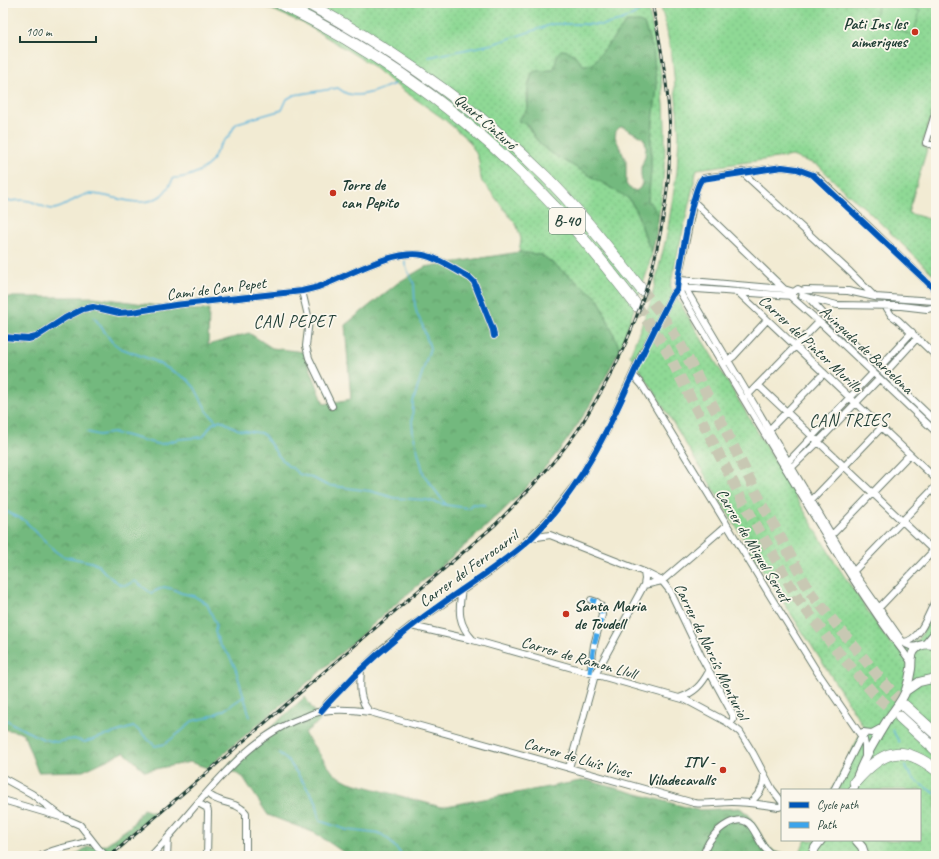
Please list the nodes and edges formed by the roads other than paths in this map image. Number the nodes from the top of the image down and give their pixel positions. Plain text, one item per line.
1 (279, 3) edge
2 (307, 3) edge
3 (936, 111) edge
4 (936, 146) edge
5 (742, 172) junction
6 (693, 201) junction
7 (680, 279) junction
8 (936, 282) edge
9 (681, 289) junction
10 (784, 289) junction
11 (642, 290) tunnel mouth
12 (302, 291) junction
13 (935, 291) edge
14 (738, 292) junction
15 (796, 296) junction
16 (875, 297) junction
17 (809, 298) junction
18 (935, 304) edge
19 (837, 305) junction
20 (885, 305) junction
21 (637, 306) tunnel mouth
22 (815, 306) junction
23 (903, 306) junction
24 (767, 320) junction
25 (898, 320) junction
26 (819, 322) junction
27 (912, 332) junction
28 (494, 336) dead end
29 (3, 337) edge
30 (917, 338) junction
31 (796, 346) junction
32 (936, 356) edge
33 (725, 363) junction
34 (879, 368) junction
35 (824, 373) junction
36 (874, 373) junction
37 (885, 373) junction
38 (633, 375) junction
39 (879, 379) junction
40 (758, 385) junction
41 (746, 397) junction
42 (850, 398) junction
43 (856, 403) junction
44 (332, 406) dead end
45 (786, 412) junction
46 (936, 422) edge
47 (882, 428) junction
48 (769, 430) junction
49 (936, 432) edge
50 (812, 436) junction
51 (818, 442) junction
52 (909, 454) junction
53 (845, 466) junction
54 (788, 467) junction
55 (936, 479) edge
56 (936, 486) edge
57 (873, 493) junction
58 (812, 501) junction
59 (548, 520) junction
60 (902, 521) junction
61 (727, 525) junction
62 (550, 535) junction
63 (531, 538) junction
64 (830, 538) junction
65 (935, 550) edge
66 (644, 572) junction
67 (851, 573) junction
68 (662, 580) junction
69 (644, 585) junction
70 (462, 590) junction
71 (936, 599) edge
72 (591, 600) dead end
73 (876, 610) junction
74 (422, 617) junction
75 (411, 626) junction
76 (426, 629) junction
77 (936, 632) edge
78 (473, 640) junction
79 (903, 642) junction
80 (923, 645) junction
81 (936, 646) edge
82 (911, 664) junction
83 (361, 670) junction
84 (709, 671) junction
85 (592, 674) junction
86 (936, 678) edge
87 (926, 680) junction
88 (906, 692) junction
89 (678, 698) junction
90 (905, 706) tunnel mouth
91 (321, 711) junction
92 (370, 712) junction
93 (900, 718) tunnel mouth
94 (730, 724) junction
95 (883, 727) junction
96 (855, 728) junction
97 (914, 730) junction
98 (867, 733) junction
99 (936, 734) edge
100 (861, 737) junction
101 (936, 750) edge
102 (865, 757) junction
103 (936, 757) edge
104 (569, 768) junction
105 (936, 770) edge
106 (764, 774) junction
107 (3, 778) edge
108 (854, 786) edge
109 (835, 789) edge
110 (207, 793) junction
111 (212, 798) junction
112 (3, 800) edge
113 (781, 801) edge
114 (751, 802) junction
115 (198, 803) junction
116 (781, 806) edge
117 (207, 808) junction
118 (64, 818) junction
119 (168, 838) junction
120 (91, 839) junction
121 (821, 841) edge
122 (857, 841) edge
123 (153, 854) edge
124 (811, 855) edge
125 (41, 856) edge
126 (106, 856) edge
127 (166, 856) edge
128 (207, 856) edge
129 (246, 856) edge
130 (703, 856) edge
131 (775, 856) edge
132 (865, 856) edge

1 - 21 highway, Quart Cinturó / B-40
2 - 11 highway, Quart Cinturó / B-40
3 - 4 street
5 - 6 street
5 - 13 street
5 - 16 street
6 - 7 street
6 - 10 street
7 - 9 street
7 - 10 street
8 - 13 street
9 - 14 street
9 - 33 street
9 - 38 street, Carrer del Ferrocarril, bridge
10 - 15 street
12 - 28 street, Camí de Can Pepet
12 - 29 street, Camí de Can Pepet
12 - 44 street
14 - 15 street
14 - 24 street, Carrer del Pintor Murillo
15 - 16 street
15 - 17 street
15 - 26 street, Avinguda de Barcelona
16 - 18 street
17 - 19 street
17 - 22 street, Avinguda de Barcelona
18 - 23 street
19 - 20 street
19 - 22 street
20 - 23 street
20 - 25 street
22 - 34 street, Avinguda de Barcelona
23 - 25 street
24 - 31 street, Carrer del Pintor Murillo
24 - 33 street
25 - 27 street
26 - 31 street
26 - 36 street, Avinguda de Barcelona
27 - 30 street
27 - 34 street
30 - 32 street
30 - 37 street
31 - 35 street, Carrer del Pintor Murillo
31 - 40 street
33 - 41 street
34 - 37 street, Avinguda de Barcelona
35 - 42 street, Carrer del Pintor Murillo
35 - 45 street
36 - 39 street, Avinguda de Barcelona
36 - 42 street
37 - 46 street, Avinguda de Barcelona
38 - 59 street, Carrer del Ferrocarril
38 - 61 street, Carrer de Miquel Servet
39 - 43 street
39 - 49 street, Avinguda de Barcelona
40 - 41 street
40 - 45 street
41 - 48 street
41 - 54 street
42 - 43 street, Carrer del Pintor Murillo
42 - 50 street
43 - 47 street, Carrer del Pintor Murillo
43 - 51 street
45 - 48 street
45 - 50 street
47 - 52 street, Carrer del Pintor Murillo
47 - 53 street
48 - 54 street
50 - 51 street
50 - 54 street
51 - 53 street
51 - 54 street
52 - 55 street, Carrer del Pintor Murillo
52 - 57 street
53 - 57 street
53 - 58 street
54 - 58 street
54 - 64 street
56 - 60 street
57 - 60 street
57 - 64 street
58 - 64 street
59 - 62 street
59 - 63 street, Carrer del Ferrocarril
60 - 65 street
60 - 67 street
61 - 68 street
61 - 96 street, Carrer de Miquel Servet
62 - 63 street
62 - 66 street, Carrer de Narcís Monturiol
63 - 70 street, Carrer del Ferrocarril
64 - 67 street
65 - 73 street
66 - 68 street, Carrer de Narcís Monturiol
66 - 69 street
67 - 73 street
68 - 69 street
68 - 84 street, Carrer de Narcís Monturiol
69 - 85 street
70 - 74 street, Carrer del Ferrocarril
70 - 78 street
71 - 79 street
72 - 85 street
73 - 79 street
73 - 82 street
74 - 75 street, Carrer del Ferrocarril
74 - 76 street
75 - 76 street, Carrer de Ramon Llull
75 - 83 street, Carrer del Ferrocarril
76 - 78 street, Carrer de Ramon Llull
77 - 80 street
78 - 85 street, Carrer de Ramon Llull
79 - 80 street
80 - 81 street
80 - 82 street
82 - 87 street
82 - 88 street
83 - 91 street, Carrer del Ferrocarril
83 - 92 street
84 - 89 street
84 - 94 street, Carrer de Narcís Monturiol
85 - 89 street, Carrer de Ramon Llull
85 - 104 street
86 - 87 street
87 - 88 street
88 - 95 street
89 - 94 street, Carrer de Ramon Llull
90 - 99 highway
91 - 92 street, Carrer de Lluís Vives
91 - 110 street
92 - 104 street, Carrer de Lluís Vives
93 - 97 highway
94 - 106 street, Carrer de Narcís Monturiol
95 - 98 street
95 - 102 street
96 - 98 street
96 - 100 street, Carrer de Miquel Servet
97 - 101 highway
97 - 103 highway
98 - 100 street
100 - 102 street, Carrer de Miquel Servet
100 - 109 street
102 - 108 street
104 - 114 street, Carrer de Lluís Vives
105 - 108 highway
106 - 113 street, Carrer de Narcís Monturiol
106 - 114 street
107 - 118 street
110 - 111 street
110 - 115 street
111 - 117 street
111 - 129 street
112 - 118 street
114 - 116 street, Carrer de Lluís Vives
115 - 117 street
115 - 119 street
117 - 128 street
118 - 120 street
119 - 123 street
119 - 127 street
120 - 125 street
120 - 126 street
121 - 124 street
122 - 132 street
123 - 127 street
130 - 131 street

